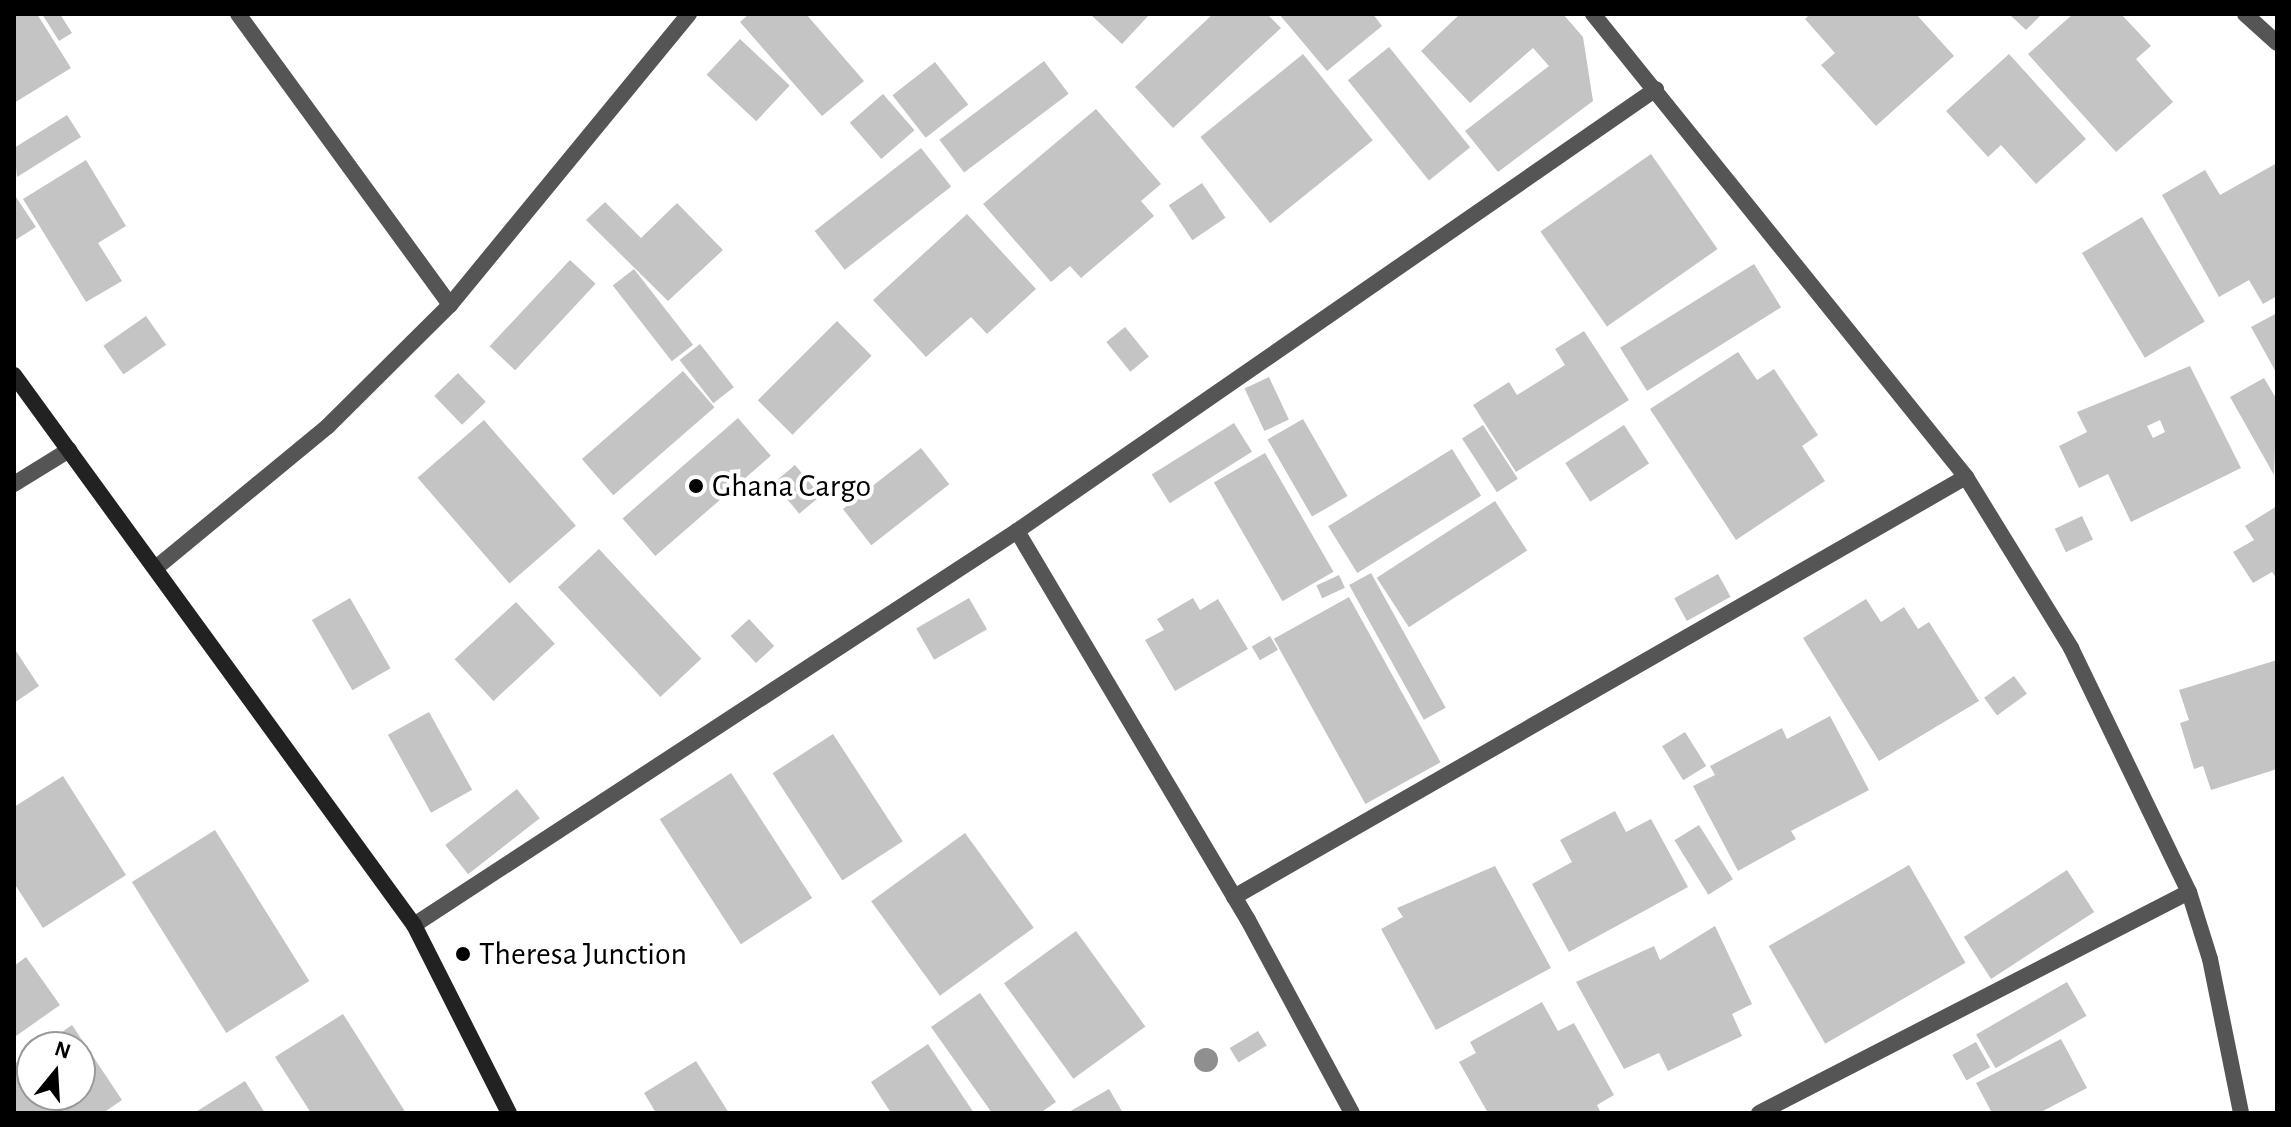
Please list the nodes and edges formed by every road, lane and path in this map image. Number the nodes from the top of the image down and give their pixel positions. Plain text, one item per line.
1 (238, 14) edge
2 (689, 14) edge
3 (1593, 14) edge
4 (2245, 14) edge
5 (2277, 43) edge
6 (1656, 89) junction
7 (450, 305) junction
8 (14, 375) edge
9 (69, 450) junction
10 (1966, 477) junction
11 (14, 484) edge
12 (1017, 531) junction
13 (157, 567) junction
14 (2189, 892) junction
15 (1234, 897) junction
16 (414, 925) junction
17 (509, 1113) edge
18 (1352, 1113) edge
19 (1759, 1113) edge
20 (2241, 1113) edge

1 - 7 street
2 - 7 street
3 - 6 street
4 - 5 street
6 - 10 street
6 - 12 street
7 - 13 street
8 - 9 street
9 - 11 street
9 - 13 street
10 - 14 street
10 - 15 street
12 - 15 street
12 - 16 street
13 - 16 street
14 - 19 street
14 - 20 street
15 - 18 street
16 - 17 street

